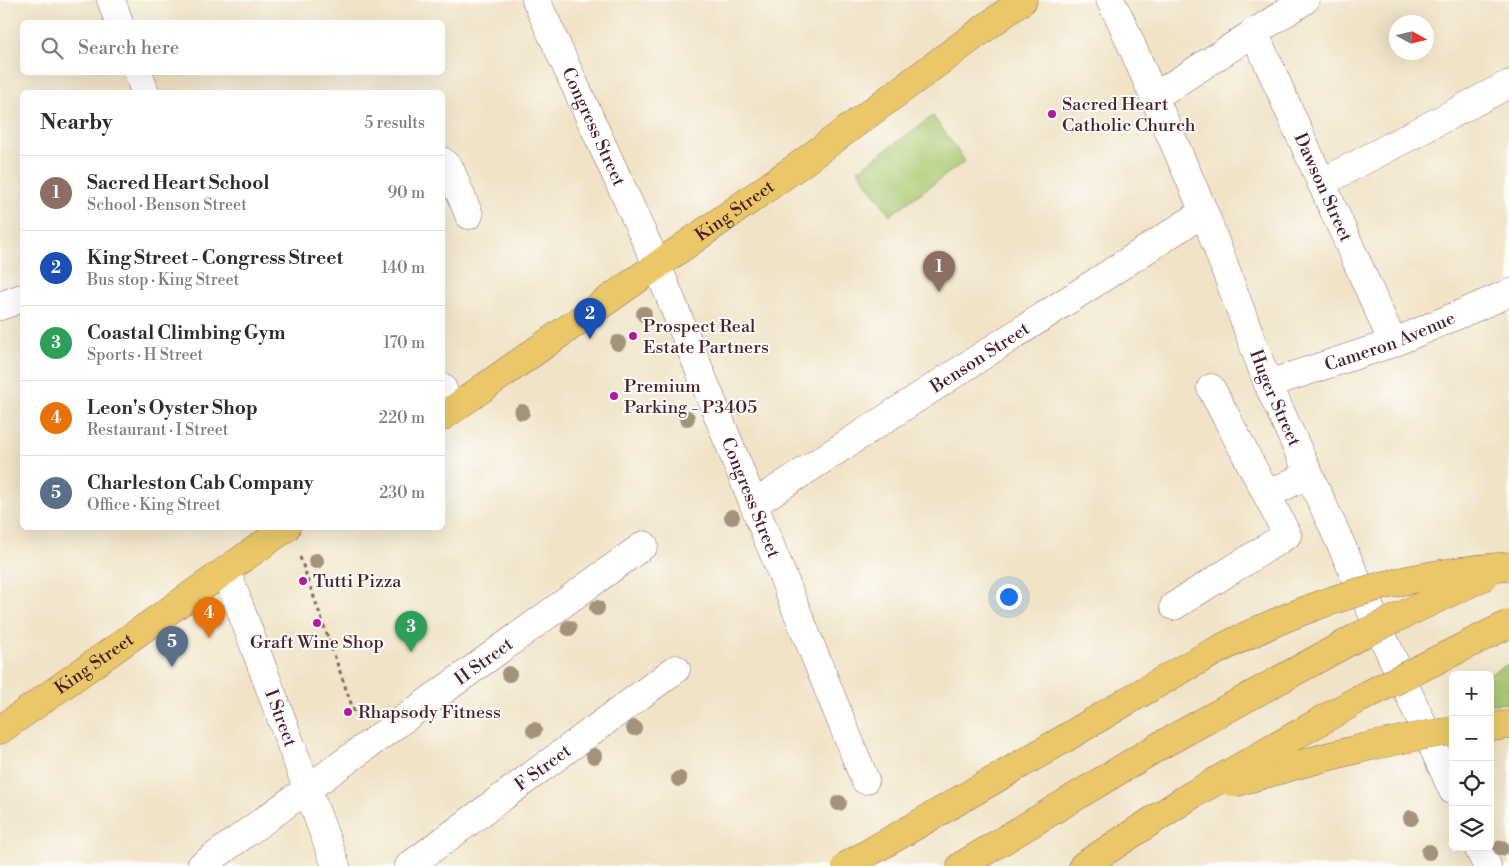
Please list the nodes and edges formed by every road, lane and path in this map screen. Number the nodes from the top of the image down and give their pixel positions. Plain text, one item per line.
1 (111, 0) edge
2 (536, 0) edge
3 (1023, 0) edge
4 (1110, 0) edge
5 (1305, 0) edge
6 (119, 20) edge
7 (1254, 32) junction
8 (139, 75) edge
9 (1509, 84) edge
10 (144, 90) edge
11 (1154, 97) junction
12 (445, 164) edge
13 (1321, 183) junction
14 (1204, 212) junction
15 (469, 215) dead end
16 (657, 265) junction
17 (1509, 293) edge
18 (20, 299) edge
19 (0, 306) edge
20 (1393, 343) junction
21 (1268, 384) junction
22 (1211, 388) dead end
23 (446, 405) edge
24 (1309, 474) junction
25 (1267, 495) junction
26 (754, 504) junction
27 (283, 530) edge
28 (644, 545) dead end
29 (300, 557) dead end
30 (1509, 565) edge
31 (226, 570) junction
32 (1174, 606) dead end
33 (1509, 624) edge
34 (676, 669) dead end
35 (354, 712) dead end
36 (1509, 725) edge
37 (1494, 727) edge
38 (0, 730) edge
39 (1449, 732) edge
40 (865, 780) dead end
41 (1449, 782) edge
42 (307, 789) junction
43 (1190, 796) junction
44 (1480, 851) edge
45 (959, 865) edge
46 (201, 866) edge
47 (336, 866) edge
48 (409, 866) edge
49 (846, 866) edge
50 (1083, 866) edge
51 (1487, 866) edge

1 - 6 street
2 - 16 street, Congress Street
3 - 16 main road, King Street
4 - 11 street, Huger Street
5 - 7 street
7 - 11 street
7 - 13 street, Dawson Street
8 - 10 street
9 - 13 street
11 - 14 street, Huger Street
12 - 15 street
13 - 20 street, Dawson Street
14 - 21 street, Huger Street
14 - 26 street, Benson Street
16 - 23 main road, King Street
16 - 26 street, Congress Street
17 - 20 street, Cameron Avenue
18 - 19 street
20 - 21 street, Cameron Avenue
21 - 24 street, Huger Street
22 - 25 street
24 - 25 street
24 - 41 street, Huger Street
25 - 32 street
26 - 40 street, Congress Street
27 - 31 main road, King Street
28 - 42 street, H Street
29 - 35 path
30 - 45 main road, bridge
30 - 49 main road, bridge
31 - 38 main road, King Street
31 - 42 street, I Street
33 - 43 main road, bridge
34 - 48 street, F Street
36 - 37 main road
39 - 43 main road, bridge
42 - 46 street, H Street
42 - 47 street, I Street
43 - 50 main road
44 - 51 street

